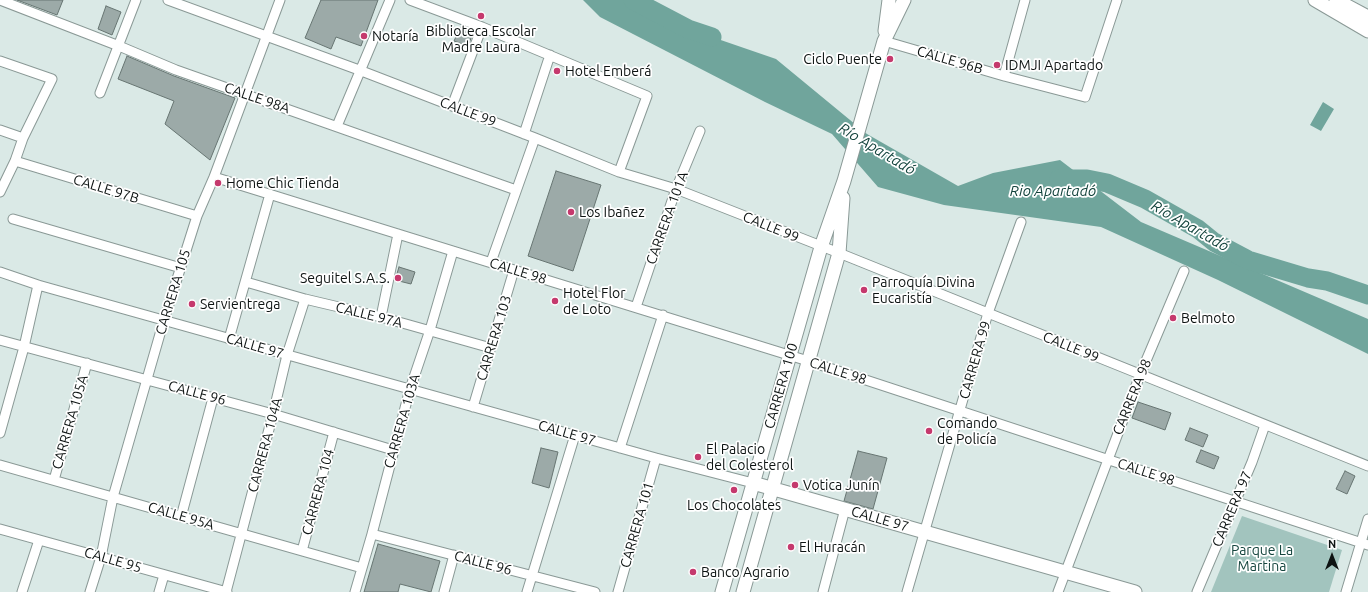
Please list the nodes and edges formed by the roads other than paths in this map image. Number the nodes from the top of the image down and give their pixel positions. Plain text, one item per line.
1 (0, 0) edge
2 (136, 0) edge
3 (168, 0) edge
4 (280, 0) edge
5 (390, 0) edge
6 (410, 0) edge
7 (889, 0) edge
8 (904, 0) edge
9 (1024, 0) edge
10 (1117, 0) edge
11 (1315, 0) edge
12 (1336, 0) edge
13 (1368, 17) edge
14 (482, 27) junction
15 (1368, 31) edge
16 (267, 36) junction
17 (884, 41) junction
18 (119, 46) junction
19 (550, 55) junction
20 (0, 61) edge
21 (359, 70) junction
22 (1004, 76) junction
23 (100, 93) dead end
24 (246, 95) junction
25 (452, 106) junction
26 (337, 126) junction
27 (0, 130) edge
28 (700, 131) dead end
29 (524, 134) junction
30 (23, 138) junction
31 (535, 138) junction
32 (14, 161) junction
33 (619, 172) junction
34 (214, 177) junction
35 (844, 180) junction
36 (516, 190) junction
37 (676, 190) junction
38 (0, 192) edge
39 (270, 194) junction
40 (197, 216) junction
41 (13, 219) dead end
42 (1020, 222) dead end
43 (398, 234) junction
44 (821, 247) junction
45 (453, 251) junction
46 (838, 253) junction
47 (491, 262) junction
48 (181, 268) junction
49 (514, 270) junction
50 (1184, 271) dead end
51 (0, 272) edge
52 (246, 282) junction
53 (38, 285) junction
54 (305, 299) junction
55 (636, 307) junction
56 (988, 313) junction
57 (663, 315) junction
58 (381, 317) junction
59 (164, 320) junction
60 (430, 330) junction
61 (230, 339) junction
62 (0, 340) edge
63 (24, 346) junction
64 (491, 348) junction
65 (287, 355) junction
66 (790, 355) junction
67 (808, 361) junction
68 (87, 364) junction
69 (1140, 375) junction
70 (147, 380) junction
71 (410, 389) junction
72 (213, 398) junction
73 (473, 407) junction
74 (960, 411) junction
75 (273, 414) junction
76 (1265, 425) junction
77 (334, 432) junction
78 (0, 434) edge
79 (575, 435) junction
80 (620, 448) junction
81 (393, 450) junction
82 (656, 458) junction
83 (1107, 460) junction
84 (0, 465) edge
85 (1368, 466) edge
86 (54, 480) junction
87 (754, 483) junction
88 (772, 488) junction
89 (113, 497) junction
90 (1234, 502) junction
91 (845, 509) junction
92 (181, 517) junction
93 (1368, 519) edge
94 (0, 529) edge
95 (924, 532) junction
96 (241, 534) junction
97 (372, 534) junction
98 (39, 540) junction
99 (1364, 544) edge
100 (302, 551) junction
101 (454, 556) junction
102 (101, 557) junction
103 (362, 568) junction
104 (1065, 572) junction
105 (164, 575) junction
106 (531, 575) junction
107 (22, 592) edge
108 (90, 592) edge
109 (159, 592) edge
110 (226, 592) edge
111 (355, 592) edge
112 (444, 592) edge
113 (527, 592) edge
114 (595, 592) edge
115 (618, 592) edge
116 (722, 592) edge
117 (743, 592) edge
118 (823, 592) edge
119 (907, 592) edge
120 (1058, 592) edge
121 (1135, 592) edge
122 (1197, 592) edge
123 (1346, 592) edge

1 - 18 street, CALLE 98A
2 - 18 street
3 - 16 street, CALLE 99
4 - 16 street, CARRERA 105
5 - 21 street
6 - 14 street
7 - 17 main road, CARRERA 100
8 - 17 main road, CARRERA 100
9 - 22 street
10 - 22 street, CALLE 96B
11 - 15 main road
12 - 13 main road
14 - 19 street
14 - 25 street
16 - 21 street, CALLE 99
16 - 24 street, CARRERA 105
17 - 22 street, CALLE 96B
17 - 35 main road, CARRERA 100
18 - 23 street
18 - 24 street, CALLE 98A
19 - 29 street
19 - 33 street
20 - 30 street
21 - 25 street, CALLE 99
21 - 26 street
24 - 26 street, CALLE 98A
24 - 34 street, CARRERA 105
25 - 29 street, CALLE 99
26 - 36 street, CALLE 98A
27 - 30 street
28 - 37 street, CARRERA 101A
29 - 31 street, CALLE 99
30 - 32 street
31 - 33 street, CALLE 99
31 - 36 street
32 - 38 street
32 - 40 street, CALLE 97B
33 - 37 street, CALLE 99
34 - 39 street, CALLE 98
34 - 40 street, CARRERA 105
35 - 44 main road, CARRERA 100
35 - 46 main road, CARRERA 100
36 - 47 street
37 - 44 street, CALLE 99
37 - 55 street, CARRERA 101A
39 - 43 street, CALLE 98
39 - 52 street
40 - 48 street, CARRERA 105
41 - 48 street
42 - 56 street, CARRERA 99
43 - 45 street, CALLE 98
43 - 58 street
44 - 46 street, CALLE 99
44 - 66 main road, CARRERA 100
45 - 47 street, CALLE 98
45 - 60 street, CARRERA 103A
46 - 56 street, CALLE 99
46 - 67 main road, CARRERA 100
47 - 49 street, CALLE 98
48 - 59 street, CARRERA 105
49 - 55 street, CALLE 98
49 - 64 street, CARRERA 103
50 - 69 street, CARRERA 98
51 - 53 street, CALLE 97
52 - 54 street, CALLE 97A
52 - 61 street
53 - 59 street, CALLE 97
53 - 63 street
54 - 58 street, CALLE 97A
54 - 65 street, CARRERA 104A
55 - 57 street, CALLE 98
56 - 69 street, CALLE 99
56 - 74 street, CARRERA 99
57 - 66 street, CALLE 98
57 - 80 street
58 - 60 street, CALLE 97A
59 - 61 street, CALLE 97
59 - 70 street, CARRERA 105
60 - 64 street, CALLE 97A
60 - 71 street, CARRERA 103A
61 - 65 street, CALLE 97
62 - 63 street, CALLE 96
63 - 68 street, CALLE 96
63 - 78 street
64 - 73 street, CARRERA 103
65 - 71 street, CALLE 97
65 - 75 street, CARRERA 104A
66 - 67 street, CALLE 98
66 - 87 main road, CARRERA 100
67 - 74 street, CALLE 98
67 - 88 main road, CARRERA 100
68 - 70 street, CALLE 96
68 - 86 street, CARRERA 105A
69 - 76 street, CALLE 99
69 - 83 street, CARRERA 98
70 - 72 street, CALLE 96
70 - 89 street, CARRERA 105
71 - 73 street, CALLE 97
71 - 81 street, CARRERA 103A
72 - 75 street, CALLE 96
72 - 92 street
73 - 79 street, CALLE 97
74 - 83 street, CALLE 98
74 - 95 street, CARRERA 99
75 - 77 street, CALLE 96
75 - 96 street, CARRERA 104A
76 - 85 street, CALLE 99
76 - 90 street, CARRERA 97
77 - 81 street, CALLE 96
77 - 100 street, CARRERA 104
79 - 80 street, CALLE 97
79 - 106 street
80 - 82 street, CALLE 97
81 - 97 street, CARRERA 103A
82 - 87 street, CALLE 97
82 - 115 street, CARRERA 101
83 - 90 street, CALLE 98
83 - 104 street, CARRERA 98
84 - 86 street, CALLE 95A
86 - 89 street, CALLE 95A
87 - 88 main road, CALLE 97
87 - 116 main road, CARRERA 100
88 - 91 main road, CALLE 97
88 - 117 main road, CARRERA 100
89 - 92 street, CALLE 95A
89 - 102 street, CARRERA 105
90 - 99 street, CALLE 98
90 - 122 street, CARRERA 97
91 - 95 main road, CALLE 97
91 - 118 street
92 - 96 street, CALLE 95A
93 - 99 street
94 - 98 street, CALLE 95
95 - 104 main road, CALLE 97
95 - 119 street, CARRERA 99
96 - 100 street, CALLE 95A
96 - 110 street, CARRERA 104A
97 - 101 street, CALLE 96
97 - 103 street, CARRERA 103A
98 - 102 street, CALLE 95
98 - 107 street
99 - 123 street
100 - 103 street, CALLE 95A
101 - 106 street, CALLE 96
101 - 112 street
102 - 105 street, CALLE 95
102 - 108 street, CARRERA 105
103 - 111 street, CARRERA 103A
104 - 120 street, CARRERA 98
104 - 121 main road, CALLE 97
105 - 109 street
105 - 110 street, CALLE 95
106 - 113 street
106 - 114 street, CALLE 96

